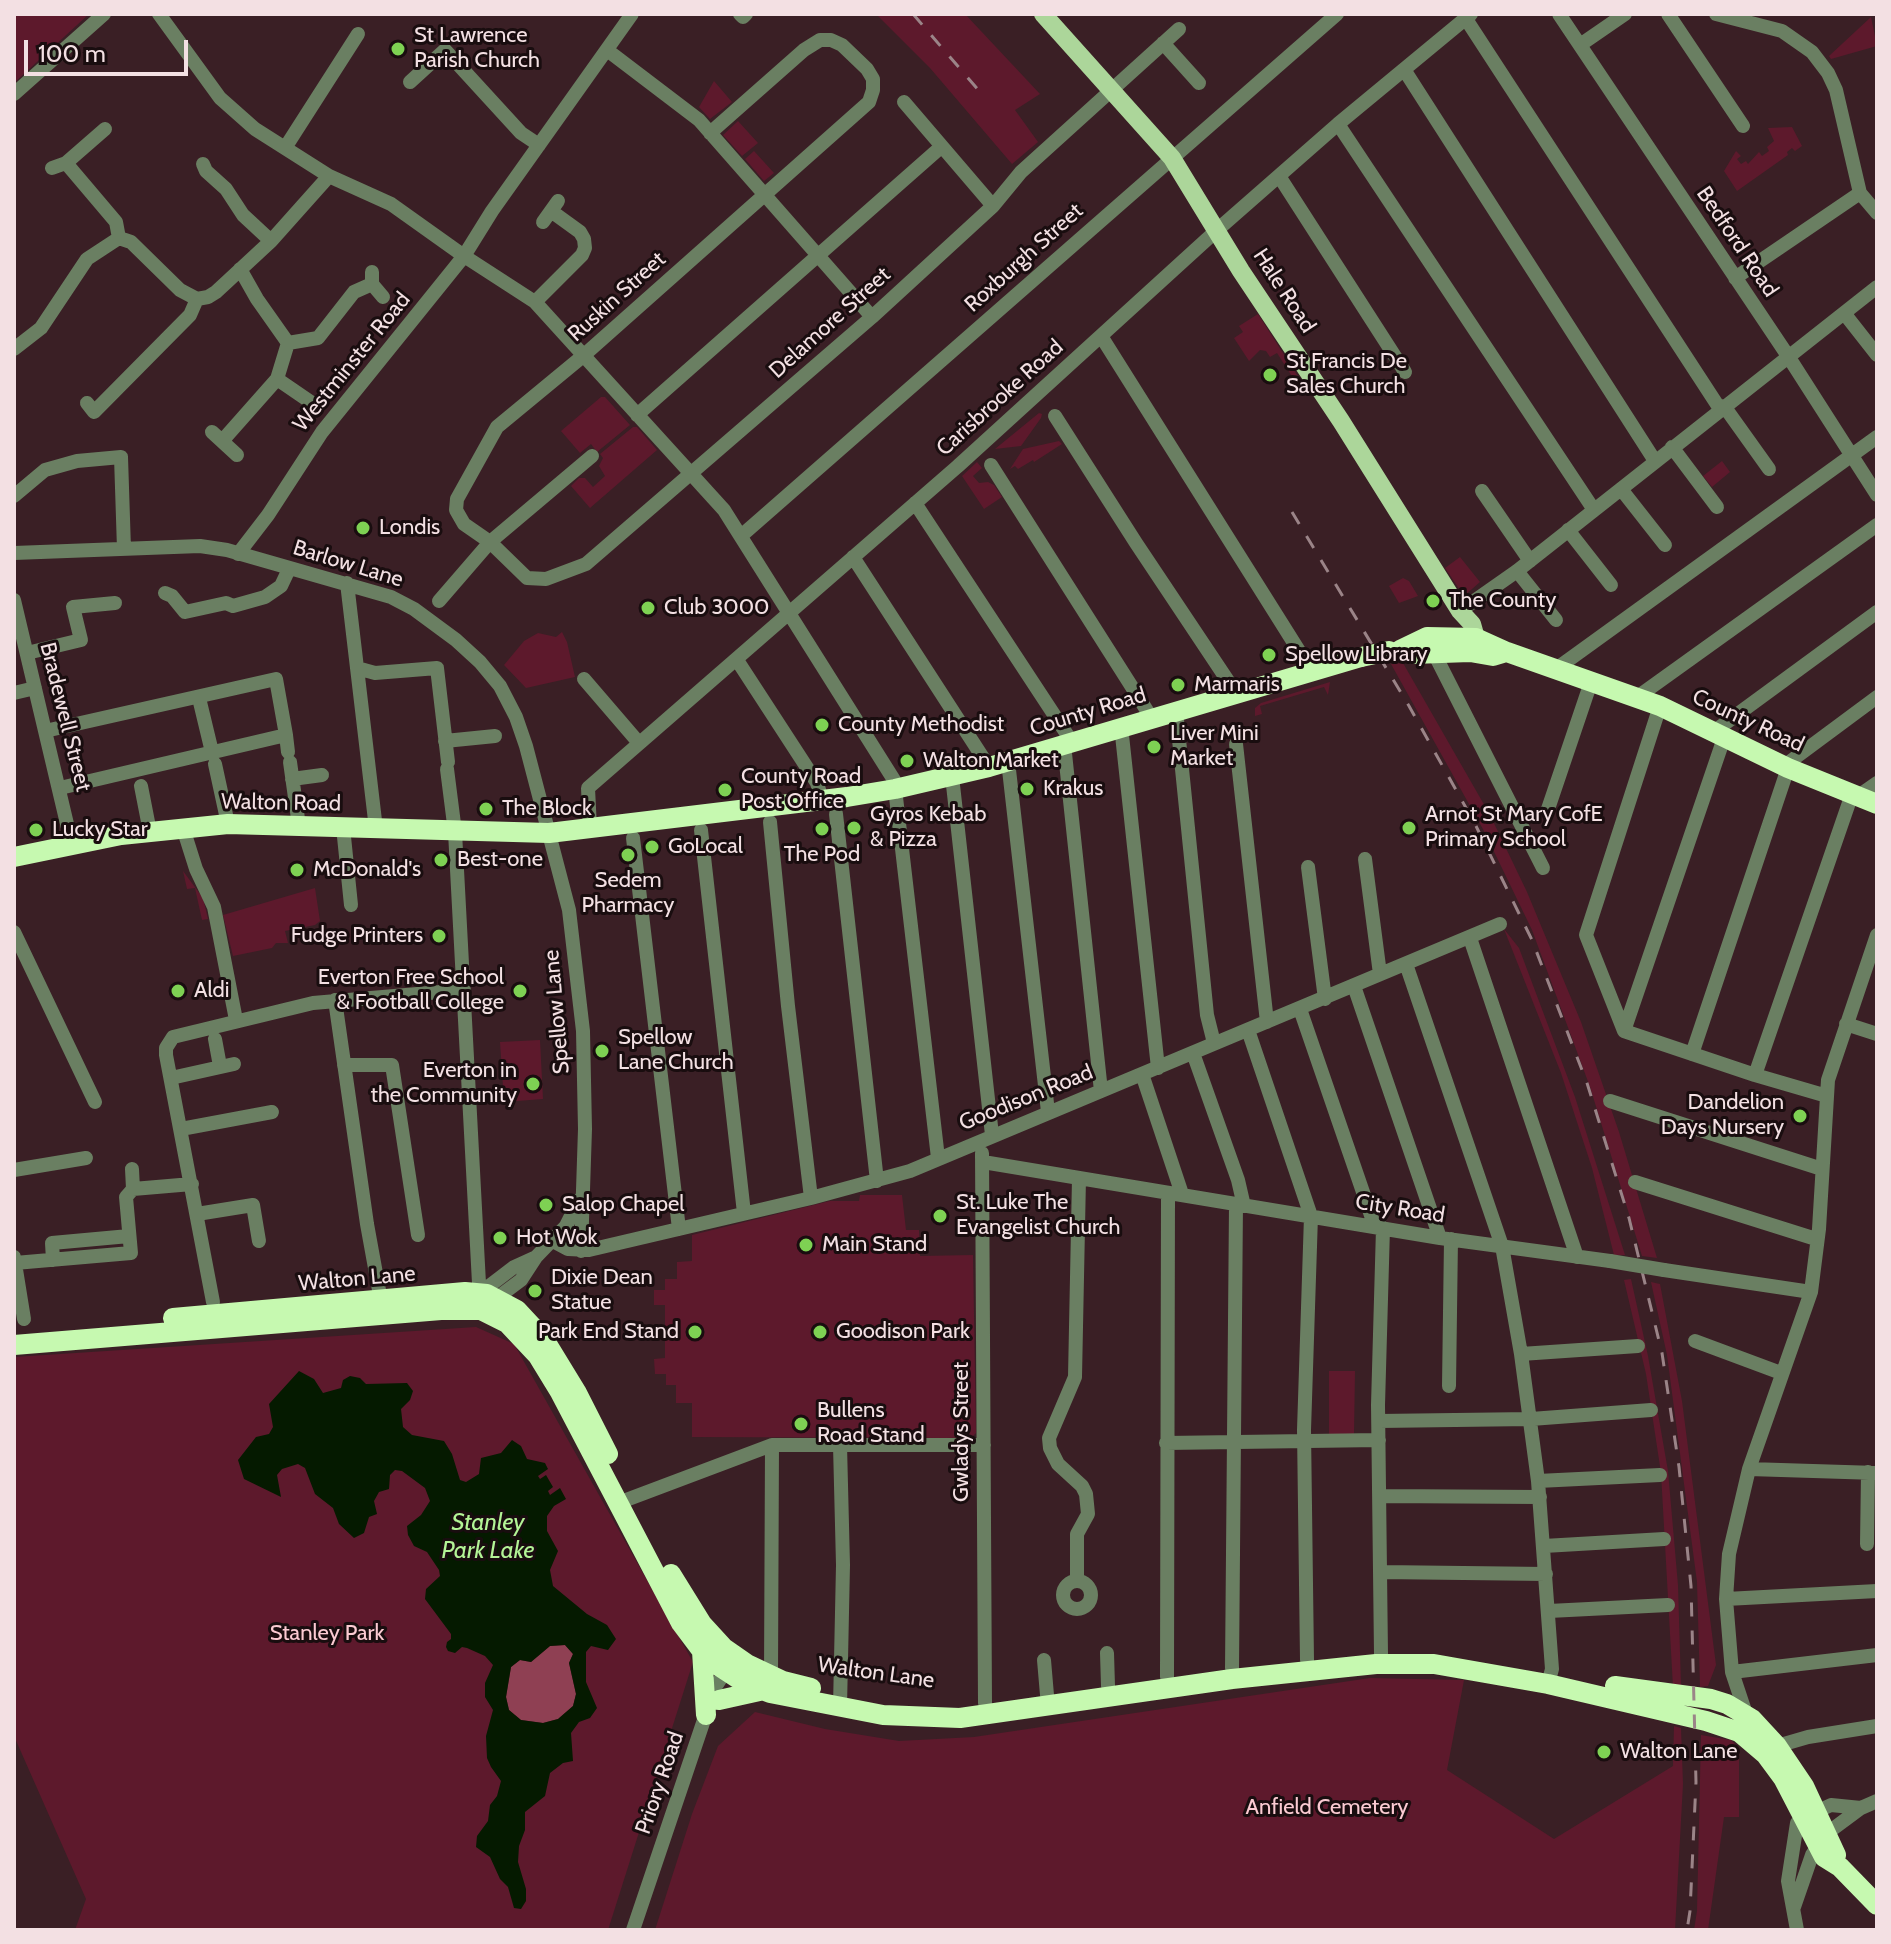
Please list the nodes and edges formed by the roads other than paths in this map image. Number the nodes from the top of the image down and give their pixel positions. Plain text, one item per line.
1 (104, 14) edge
2 (632, 14) edge
3 (740, 14) edge
4 (746, 14) edge
5 (1043, 14) edge
6 (1337, 14) edge
7 (1559, 14) edge
8 (1625, 14) edge
9 (1668, 14) edge
10 (1716, 14) edge
11 (163, 15) edge
12 (1469, 16) edge
13 (1179, 29) dead end
14 (358, 34) dead end
15 (1163, 43) junction
16 (1580, 45) junction
17 (607, 50) junction
18 (1405, 71) junction
19 (410, 82) dead end
20 (1199, 83) dead end
21 (1113, 90) junction
22 (14, 94) edge
23 (904, 102) dead end
24 (1338, 124) junction
25 (1743, 126) dead end
26 (710, 133) junction
27 (103, 136) dead end
28 (539, 145) junction
29 (941, 147) junction
30 (285, 148) junction
31 (1172, 158) junction
32 (200, 160) dead end
33 (329, 176) junction
34 (1279, 176) junction
35 (1860, 193) junction
36 (764, 196) junction
37 (993, 206) junction
38 (551, 211) dead end
39 (1877, 213) edge
40 (1216, 231) junction
41 (119, 238) junction
42 (271, 241) junction
43 (464, 256) junction
44 (818, 256) junction
45 (240, 269) junction
46 (1735, 278) junction
47 (1877, 287) edge
48 (383, 297) dead end
49 (197, 299) junction
50 (535, 302) junction
51 (1844, 313) junction
52 (872, 317) junction
53 (1101, 336) junction
54 (288, 343) junction
55 (14, 349) edge
56 (1877, 355) edge
57 (583, 356) junction
58 (1788, 356) junction
59 (1405, 372) dead end
60 (277, 379) junction
61 (87, 403) dead end
62 (315, 405) dead end
63 (1722, 408) junction
64 (637, 415) junction
65 (1055, 416) dead end
66 (1877, 437) edge
67 (1672, 447) junction
68 (237, 455) dead end
69 (1851, 455) junction
70 (1655, 461) junction
71 (991, 465) dead end
72 (1769, 469) dead end
73 (692, 475) junction
74 (593, 477) dead end
75 (1621, 489) junction
76 (1482, 491) dead end
77 (1877, 495) edge
78 (14, 496) edge
79 (915, 503) junction
80 (1717, 507) dead end
81 (1594, 510) junction
82 (1877, 525) edge
83 (1568, 530) junction
84 (741, 536) junction
85 (490, 542) junction
86 (1665, 545) dead end
87 (124, 549) junction
88 (14, 553) edge
89 (238, 554) junction
90 (853, 557) junction
91 (1530, 561) junction
92 (289, 569) junction
93 (1517, 571) junction
94 (347, 583) junction
95 (1611, 585) dead end
96 (165, 593) dead end
97 (14, 600) edge
98 (439, 601) dead end
99 (115, 603) dead end
100 (1460, 611) junction
101 (1877, 612) edge
102 (790, 614) junction
103 (1556, 620) dead end
104 (1470, 642) junction
105 (1394, 651) junction
106 (1435, 652) junction
107 (27, 653) junction
108 (737, 660) junction
109 (357, 668) junction
110 (1556, 669) junction
111 (1311, 670) junction
112 (584, 679) dead end
113 (1591, 682) junction
114 (35, 688) junction
115 (14, 693) edge
116 (1236, 693) junction
117 (1877, 697) edge
118 (1636, 698) junction
119 (200, 702) junction
120 (1660, 706) junction
121 (1176, 710) junction
122 (1151, 717) junction
123 (1121, 726) junction
124 (45, 731) junction
125 (286, 735) junction
126 (1718, 735) junction
127 (495, 736) dead end
128 (445, 741) junction
129 (639, 743) junction
130 (1068, 743) junction
131 (1236, 744) dead end
132 (213, 758) junction
133 (1255, 760) dead end
134 (1238, 763) junction
135 (999, 764) junction
136 (1786, 767) junction
137 (322, 775) dead end
138 (952, 776) junction
139 (292, 779) junction
140 (1877, 783) edge
141 (141, 786) dead end
142 (60, 788) junction
143 (895, 789) junction
144 (1862, 798) edge
145 (829, 807) junction
146 (1548, 809) dead end
147 (770, 822) dead end
148 (228, 824) junction
149 (299, 826) junction
150 (343, 827) junction
151 (183, 828) junction
152 (590, 828) junction
153 (376, 829) junction
154 (701, 830) dead end
155 (150, 832) junction
156 (455, 832) junction
157 (549, 833) junction
158 (633, 838) dead end
159 (72, 845) junction
160 (14, 857) edge
161 (1365, 859) dead end
162 (1308, 867) dead end
163 (1543, 868) dead end
164 (351, 905) dead end
165 (1500, 924) dead end
166 (14, 932) edge
167 (1877, 935) edge
168 (1470, 938) junction
169 (1406, 964) junction
170 (1380, 974) junction
171 (1354, 986) junction
172 (464, 990) junction
173 (1325, 999) junction
174 (335, 1000) junction
175 (1300, 1009) junction
176 (236, 1020) junction
177 (1267, 1022) junction
178 (1846, 1024) junction
179 (1248, 1030) junction
180 (1624, 1031) junction
181 (1877, 1034) edge
182 (215, 1039) dead end
183 (1214, 1043) junction
184 (1193, 1053) junction
185 (1692, 1054) junction
186 (344, 1065) junction
187 (1158, 1068) junction
188 (1142, 1074) junction
189 (1755, 1075) junction
190 (171, 1078) junction
191 (1101, 1091) junction
192 (1827, 1096) junction
193 (1610, 1101) dead end
194 (95, 1102) dead end
195 (272, 1112) dead end
196 (1048, 1112) junction
197 (181, 1129) junction
198 (986, 1138) junction
199 (86, 1158) dead end
200 (932, 1160) junction
201 (983, 1162) junction
202 (132, 1169) dead end
203 (1822, 1169) junction
204 (14, 1170) edge
205 (1079, 1178) junction
206 (877, 1181) junction
207 (1635, 1182) dead end
208 (192, 1184) junction
209 (133, 1189) junction
210 (583, 1189) junction
211 (1175, 1194) junction
212 (811, 1198) junction
213 (1240, 1205) junction
214 (744, 1213) junction
215 (197, 1214) junction
216 (1311, 1216) junction
217 (1379, 1227) junction
218 (679, 1229) junction
219 (418, 1235) dead end
220 (1446, 1238) junction
221 (1816, 1239) junction
222 (259, 1241) dead end
223 (553, 1241) junction
224 (1502, 1246) junction
225 (581, 1251) junction
226 (14, 1257) edge
227 (536, 1257) junction
228 (1577, 1257) junction
229 (15, 1263) edge
230 (521, 1280) junction
231 (1811, 1292) junction
232 (486, 1300) junction
233 (381, 1301) junction
234 (213, 1302) dead end
235 (528, 1319) junction
236 (19, 1326) edge
237 (1695, 1341) dead end
238 (14, 1345) edge
239 (1638, 1346) dead end
240 (1521, 1354) junction
241 (1781, 1373) junction
242 (1449, 1386) dead end
243 (1651, 1410) dead end
244 (1531, 1419) junction
245 (1379, 1421) junction
246 (1379, 1440) junction
247 (1166, 1443) junction
248 (1306, 1443) junction
249 (1232, 1444) junction
250 (772, 1445) junction
251 (840, 1445) junction
252 (984, 1445) junction
253 (1749, 1469) junction
254 (1872, 1472) edge
255 (1660, 1475) dead end
256 (1538, 1481) junction
257 (1380, 1496) junction
258 (1540, 1497) junction
259 (624, 1500) junction
260 (1664, 1539) dead end
261 (1867, 1544) dead end
262 (1544, 1546) junction
263 (1381, 1572) junction
264 (1546, 1574) junction
265 (1077, 1581) dead end
266 (1877, 1591) edge
267 (1726, 1599) junction
268 (1668, 1605) dead end
269 (1549, 1611) junction
270 (702, 1651) junction
271 (1107, 1653) dead end
272 (1381, 1654) junction
273 (1877, 1655) edge
274 (1044, 1660) dead end
275 (1307, 1660) junction
276 (736, 1668) junction
277 (1232, 1668) junction
278 (1732, 1672) junction
279 (1167, 1677) junction
280 (1549, 1678) junction
281 (767, 1683) junction
282 (1108, 1686) junction
283 (1047, 1695) junction
284 (1711, 1699) junction
285 (841, 1701) junction
286 (985, 1703) junction
287 (711, 1709) junction
288 (1746, 1714) junction
289 (1877, 1726) edge
290 (1777, 1746) junction
291 (1877, 1801) edge
292 (1861, 1808) junction
293 (1809, 1814) junction
294 (1822, 1840) junction
295 (1877, 1905) edge
296 (1794, 1907) junction
297 (633, 1930) edge
298 (1797, 1930) edge

1 - 22 street
2 - 17 street, Westminster Road
3 - 4 street
5 - 21 main road, Hale Road
6 - 31 street, Roxburgh Street
7 - 16 street, Bedford Road
8 - 16 street
9 - 25 street
10 - 35 street
11 - 30 street
12 - 18 street, Carisbrooke Road
12 - 63 street
13 - 15 street, Delamore Street
14 - 30 street
15 - 20 street
15 - 21 street, Delamore Street
16 - 46 street, Bedford Road
17 - 26 street
17 - 28 street, Westminster Road
18 - 24 street, Carisbrooke Road
18 - 70 street
19 - 28 street
21 - 31 main road, Hale Road
21 - 37 street, Delamore Street
23 - 29 street
24 - 34 street, Carisbrooke Road
24 - 81 street
26 - 36 street
26 - 36 street, Ruskin Street
27 - 41 street
28 - 43 street, Westminster Road
29 - 37 street
29 - 44 street
30 - 33 street
31 - 40 main road, Hale Road
31 - 84 street, Roxburgh Street
32 - 42 street
33 - 42 street
33 - 43 street
34 - 40 street, Carisbrooke Road
34 - 59 street
35 - 39 street
35 - 46 street
36 - 44 street
36 - 57 street, Ruskin Street
37 - 52 street, Delamore Street
38 - 50 street
40 - 53 street, Carisbrooke Road
40 - 100 main road, Hale Road
41 - 49 street
41 - 55 street
42 - 45 street
43 - 50 street
43 - 89 street, Westminster Road
44 - 52 street
44 - 64 street
45 - 49 street
45 - 54 street
46 - 58 street, Bedford Road
47 - 51 street
48 - 54 street
49 - 61 street
50 - 57 street
51 - 56 street
51 - 58 street
52 - 73 street, Delamore Street
53 - 79 street, Carisbrooke Road
53 - 111 street
54 - 60 street
57 - 64 street
57 - 85 street, Ruskin Street
58 - 63 street
58 - 69 street, Bedford Road
60 - 62 street
60 - 68 street
63 - 67 street
63 - 72 street
64 - 73 street
65 - 116 street
66 - 69 street
67 - 70 street
67 - 80 street
69 - 77 street, Bedford Road
69 - 110 street
70 - 75 street
71 - 122 street
73 - 84 street
73 - 85 street, Delamore Street
74 - 85 street
75 - 81 street
75 - 86 street
76 - 91 street
78 - 87 street
79 - 90 street, Carisbrooke Road
79 - 130 street
81 - 83 street
82 - 118 street
83 - 91 street
83 - 95 street
84 - 102 street
85 - 98 street
87 - 88 street
87 - 89 street
89 - 92 street, Barlow Lane
90 - 102 street, Carisbrooke Road
90 - 135 street
91 - 93 street
92 - 94 street, Barlow Lane
92 - 96 street
93 - 100 street
93 - 103 street
94 - 109 street
94 - 157 street, Barlow Lane
97 - 107 street, Bradewell Street
99 - 107 street
100 - 104 main road, Hale Road
101 - 126 street
102 - 108 street, Carisbrooke Road
102 - 143 street
104 - 105 highway, County Road
104 - 106 highway, County Road
104 - 110 highway, County Road
105 - 106 highway, County Road
105 - 111 highway, County Road, bridge
106 - 163 street
107 - 114 street, Bradewell Street
108 - 129 street, Carisbrooke Road
108 - 145 street
109 - 128 street
109 - 153 street
110 - 113 highway, County Road
111 - 116 highway, County Road
112 - 129 street
113 - 118 highway, County Road
113 - 146 street
114 - 115 street
114 - 124 street, Bradewell Street
116 - 121 highway, County Road
117 - 136 street
118 - 120 highway, County Road
119 - 124 street
119 - 125 street
119 - 132 street
120 - 126 highway, County Road
120 - 180 street
121 - 122 highway, County Road
121 - 183 street
122 - 123 highway, County Road
123 - 130 highway, County Road
123 - 187 street
124 - 142 street, Bradewell Street
125 - 132 street
125 - 139 street
126 - 136 highway, County Road
126 - 180 street
127 - 128 street
128 - 156 street
129 - 152 street, Carisbrooke Road
130 - 135 highway, County Road
130 - 191 street
131 - 134 street
132 - 142 street
132 - 148 street
133 - 134 street
134 - 177 street
135 - 138 highway, County Road
135 - 196 street
136 - 144 highway, County Road
136 - 185 street
137 - 139 street
138 - 143 highway, County Road
138 - 198 street, Gwladys Street
139 - 149 street
140 - 144 street
141 - 155 street
142 - 159 street, Bradewell Street
143 - 145 highway, County Road
143 - 200 street
144 - 189 street
145 - 152 highway, County Road
145 - 206 street
147 - 212 street
148 - 149 highway, Walton Road
148 - 151 highway, Walton Road
149 - 150 highway, Walton Road
150 - 153 highway, Walton Road
150 - 164 street
151 - 155 highway, Walton Road
151 - 176 street
152 - 157 highway, County Road
153 - 156 highway, Walton Road
154 - 214 street
155 - 159 highway, Walton Road
156 - 157 highway, Walton Road
156 - 172 street
157 - 210 street, Spellow Lane
158 - 218 street
159 - 160 highway, Walton Road
161 - 170 street
162 - 173 street
165 - 168 street, Goodison Road
166 - 194 street
167 - 178 street
168 - 169 street, Goodison Road
168 - 228 street
169 - 170 street, Goodison Road
169 - 224 street
170 - 171 street, Goodison Road
171 - 173 street, Goodison Road
171 - 220 street
172 - 174 street
172 - 232 street
173 - 175 street, Goodison Road
174 - 176 street
174 - 186 street
175 - 177 street, Goodison Road
175 - 217 street
176 - 190 street
177 - 179 street, Goodison Road
178 - 181 street
178 - 192 street
179 - 183 street, Goodison Road
179 - 216 street
180 - 185 street
182 - 190 street
183 - 184 street, Goodison Road
184 - 187 street, Goodison Road
184 - 213 street
185 - 189 street
186 - 219 street
186 - 233 street
187 - 188 street, Goodison Road
188 - 191 street, Goodison Road
188 - 211 street
189 - 192 street
190 - 197 street
191 - 196 street, Goodison Road
192 - 203 street
193 - 203 street
195 - 197 street
196 - 198 street, Goodison Road
197 - 208 street
198 - 200 street, Goodison Road
198 - 201 street, Gwladys Street
199 - 204 street
200 - 206 street, Goodison Road
201 - 205 street, City Road
201 - 252 street, Gwladys Street
202 - 209 street
203 - 221 street
205 - 211 street, City Road
205 - 265 street
206 - 212 street, Goodison Road
207 - 221 street
208 - 209 street
208 - 215 street
209 - 229 street
210 - 223 street, Spellow Lane
210 - 225 street, Spellow Lane
211 - 213 street, City Road
211 - 247 street
212 - 214 street, Goodison Road
213 - 216 street, City Road
213 - 249 street
214 - 218 street, Goodison Road
215 - 222 street
215 - 234 street
216 - 217 street, City Road
216 - 248 street
217 - 220 street, City Road
217 - 245 street
218 - 225 street, Goodison Road
220 - 224 street, City Road
220 - 242 street
221 - 231 street
223 - 225 street
223 - 227 street, Spellow Lane
224 - 228 street, City Road
224 - 240 street
226 - 229 street
227 - 230 street, Spellow Lane
227 - 232 street, Spellow Lane
228 - 231 street, City Road, bridge
229 - 236 street
230 - 232 street, Spellow Lane
230 - 235 street
231 - 241 street
232 - 233 highway, Walton Lane
232 - 235 highway, Walton Lane
232 - 238 highway, Walton Lane
232 - 259 highway, Walton Lane
233 - 236 highway, Walton Lane
235 - 259 highway, Walton Lane
237 - 241 street
239 - 240 street
240 - 244 street
241 - 253 street
243 - 244 street
244 - 245 street
244 - 256 street
245 - 246 street
246 - 248 street
246 - 257 street
247 - 249 street
247 - 279 street
248 - 249 street
248 - 275 street
249 - 277 street
250 - 251 street
250 - 259 street
250 - 281 street
251 - 252 street
251 - 285 street
252 - 286 street, Gwladys Street
253 - 254 street
253 - 267 street
254 - 261 street
255 - 256 street
256 - 258 street
257 - 258 street
257 - 263 street
258 - 262 street
259 - 270 highway, Walton Lane
259 - 276 highway, Walton Lane
260 - 262 street
262 - 264 street
263 - 264 street
263 - 272 street
264 - 269 street
266 - 267 street
267 - 278 street
268 - 269 street
269 - 280 street
270 - 276 highway, Walton Lane
270 - 287 highway
271 - 282 street
272 - 275 highway, Walton Lane
272 - 280 highway, Walton Lane
273 - 278 street
274 - 283 street
275 - 277 highway, Walton Lane
276 - 281 highway, Walton Lane
276 - 287 street, Priory Road
277 - 279 highway, Walton Lane
278 - 284 street
278 - 288 street
279 - 282 highway, Walton Lane
280 - 284 highway, Walton Lane
280 - 285 highway, Walton Lane
280 - 293 highway, Walton Lane
281 - 285 highway, Walton Lane
281 - 287 highway
282 - 283 highway, Walton Lane
283 - 286 highway, Walton Lane
284 - 288 highway, Walton Lane
285 - 286 highway, Walton Lane
287 - 297 street, Priory Road
288 - 290 highway, Walton Lane
289 - 290 street
290 - 293 highway, Walton Lane
291 - 292 street
292 - 293 street
292 - 294 street
293 - 294 highway, Walton Lane
293 - 296 street
294 - 295 highway, Walton Lane
294 - 296 street
296 - 298 street

